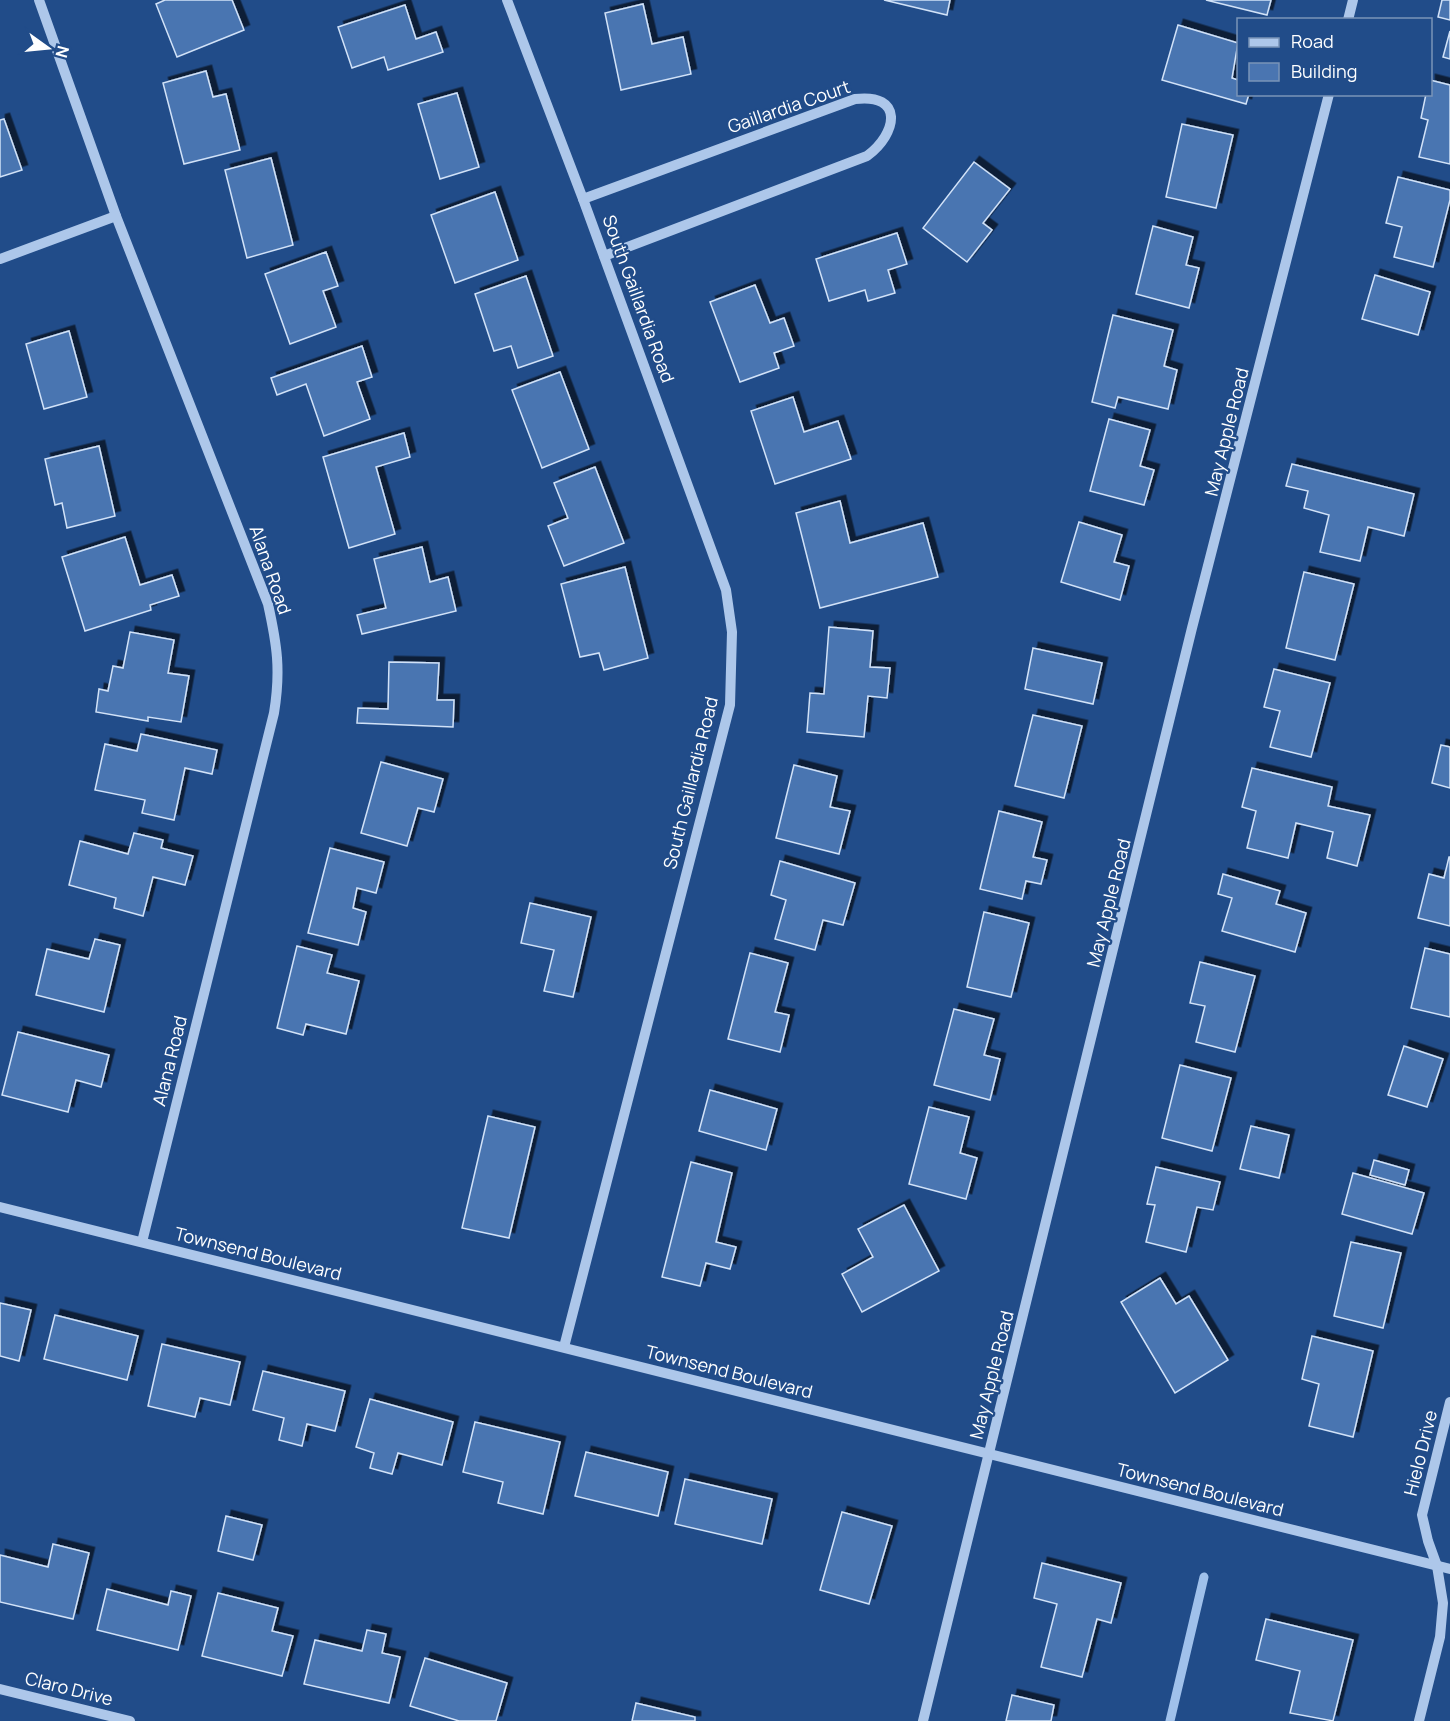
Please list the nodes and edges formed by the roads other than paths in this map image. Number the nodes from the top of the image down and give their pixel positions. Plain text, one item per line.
1 (39, 0) edge
2 (507, 0) edge
3 (1353, 0) edge
4 (1348, 18) edge
5 (1328, 96) edge
6 (583, 199) junction
7 (116, 216) junction
8 (604, 256) junction
9 (0, 258) edge
10 (0, 1207) edge
11 (142, 1242) junction
12 (564, 1347) junction
13 (1450, 1402) edge
14 (990, 1454) junction
15 (1437, 1566) junction
16 (1450, 1569) edge
17 (0, 1689) edge
18 (83, 1715) edge
19 (130, 1721) edge
20 (923, 1721) edge
21 (1419, 1721) edge

1 - 7 street, Alana Road
2 - 6 street, South Gaillardia Road
3 - 4 street
5 - 14 street, May Apple Road
6 - 8 street, South Gaillardia Road
6 - 8 street, Gaillardia Court
7 - 9 street
7 - 11 street, Alana Road
8 - 12 street, South Gaillardia Road
10 - 11 street, Townsend Boulevard
11 - 12 street, Townsend Boulevard
12 - 14 street, Townsend Boulevard
13 - 15 street, Hielo Drive
14 - 15 street, Townsend Boulevard
14 - 20 street, May Apple Road
15 - 16 street, Townsend Boulevard
15 - 21 street, Hielo Drive
17 - 18 street, Claro Drive
18 - 19 street, Claro Drive

